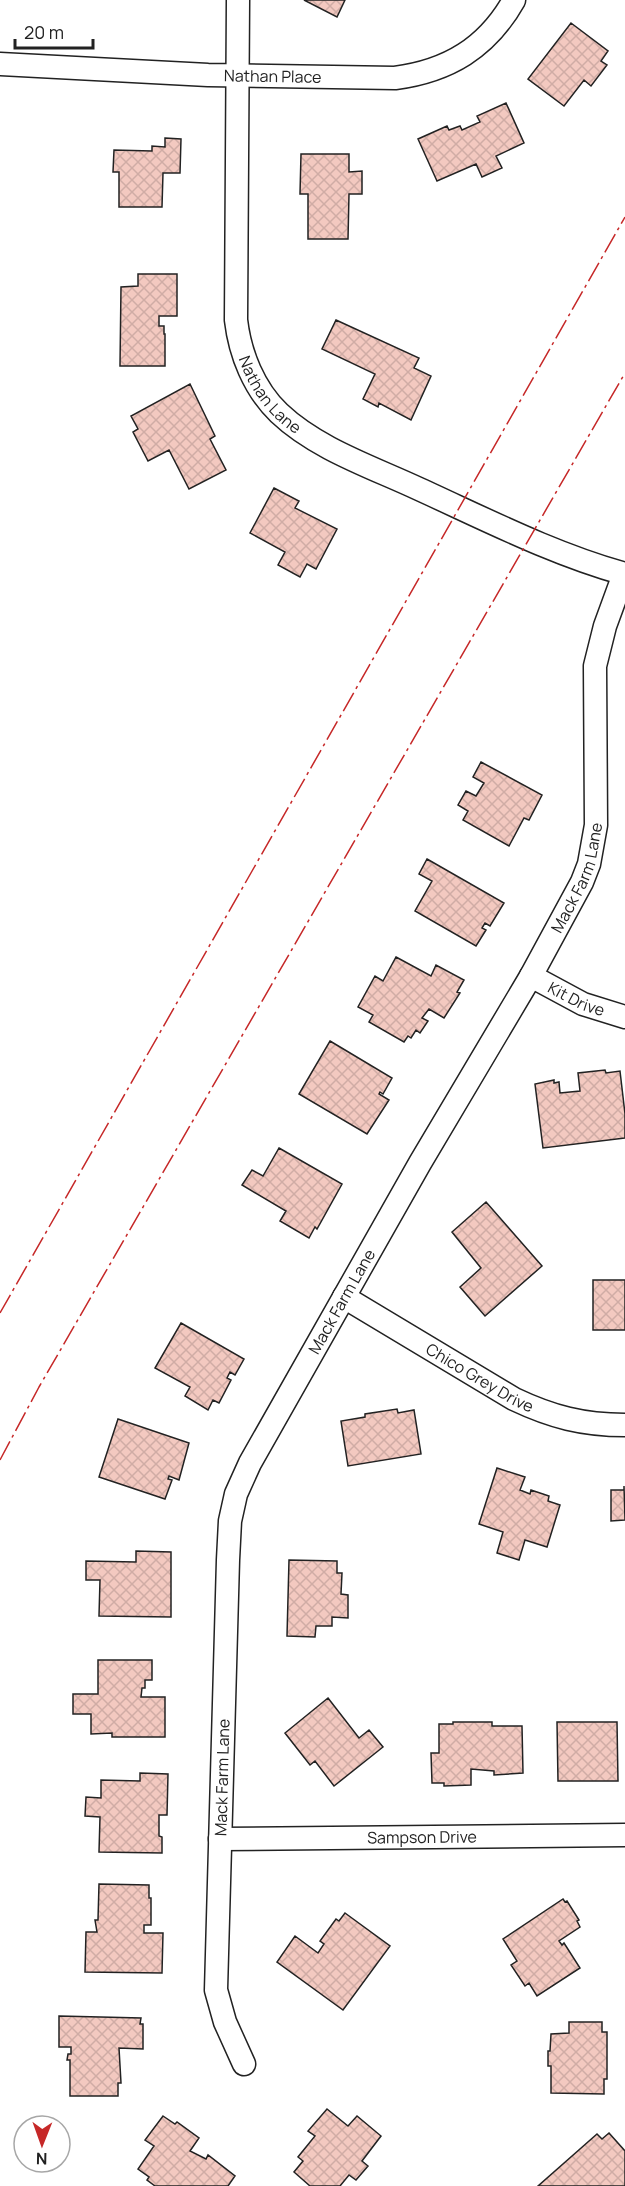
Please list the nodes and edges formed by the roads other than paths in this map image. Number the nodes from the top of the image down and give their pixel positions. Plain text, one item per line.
1 (238, 0) edge
2 (514, 0) edge
3 (0, 64) edge
4 (237, 76) junction
5 (625, 574) edge
6 (531, 976) junction
7 (625, 1017) edge
8 (344, 1297) junction
9 (625, 1425) edge
10 (625, 1835) edge
11 (220, 1839) junction
12 (244, 2064) dead end

1 - 4 street, Nathan Lane
2 - 4 street, Nathan Place
3 - 4 street, Nathan Place
4 - 5 street, Nathan Lane
5 - 6 street, Mack Farm Lane
6 - 7 street, Kit Drive
6 - 8 street, Mack Farm Lane
8 - 9 street, Chico Grey Drive
8 - 11 street, Mack Farm Lane
10 - 11 street, Sampson Drive
11 - 12 street, Mack Farm Lane

